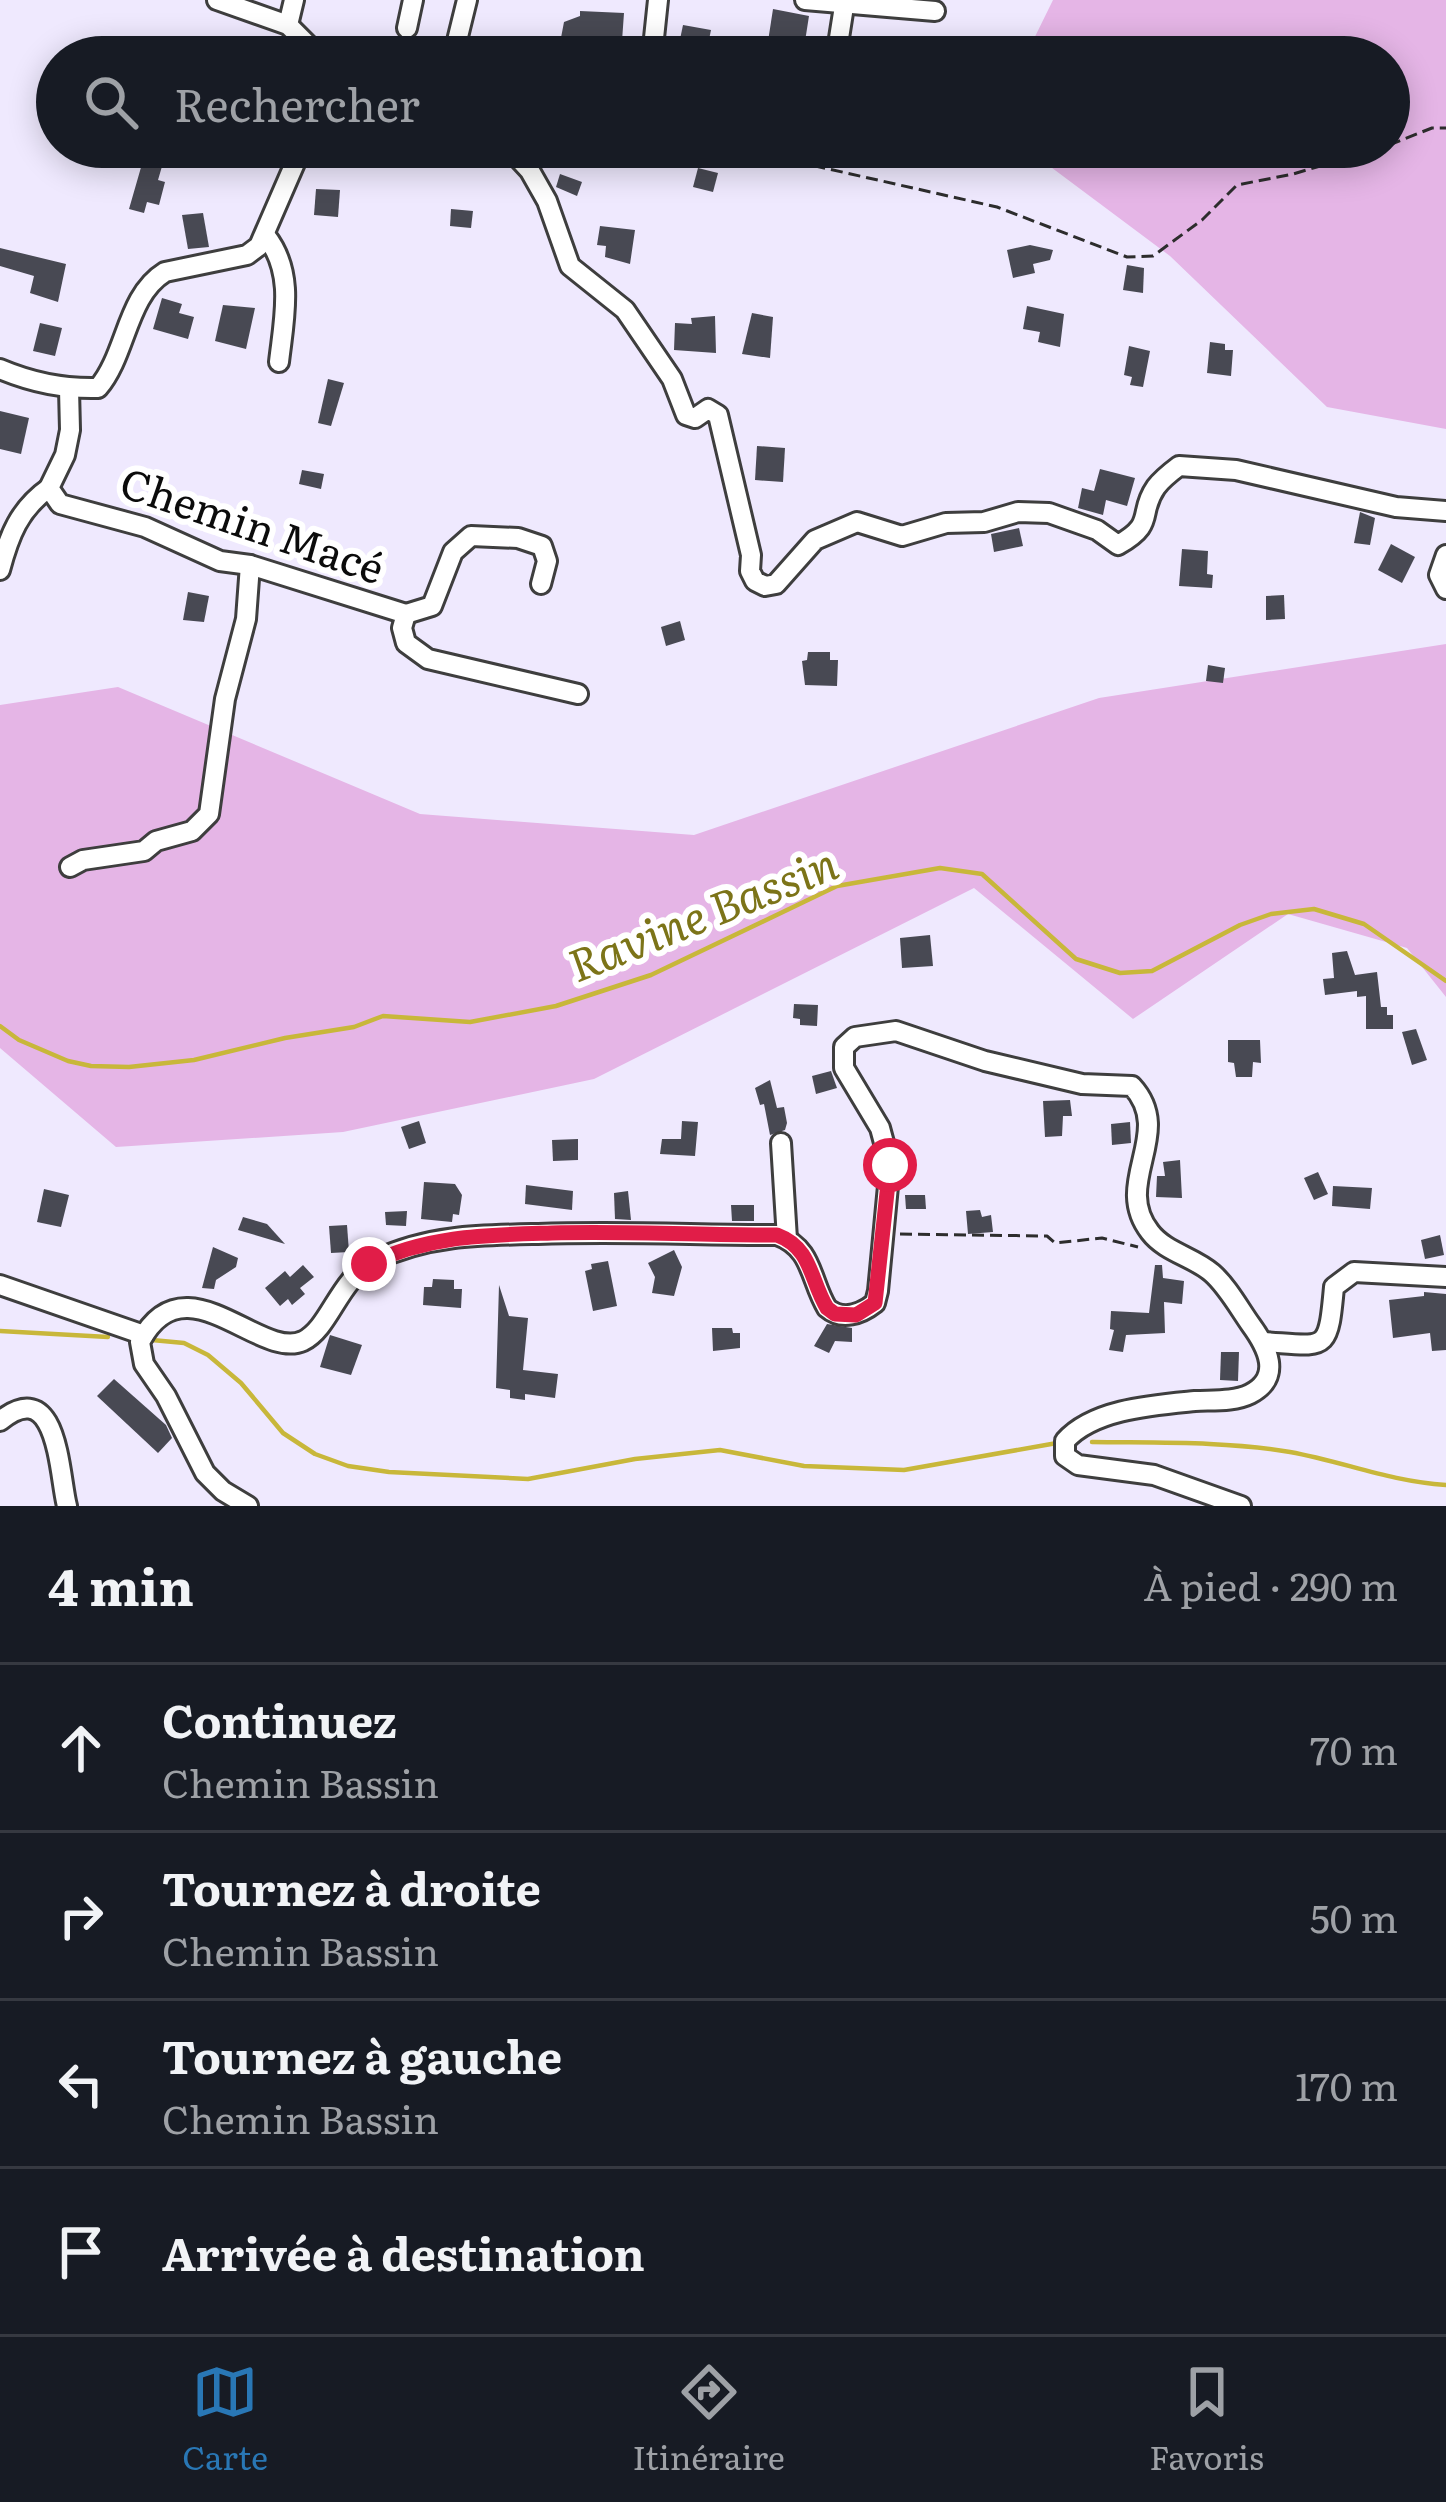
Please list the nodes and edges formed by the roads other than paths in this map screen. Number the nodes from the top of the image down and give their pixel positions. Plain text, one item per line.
1 (217, 0) edge
2 (294, 0) edge
3 (413, 0) edge
4 (467, 0) edge
5 (658, 0) edge
6 (805, 0) edge
7 (845, 2) edge
8 (935, 11) dead end
9 (288, 25) junction
10 (407, 28) dead end
11 (299, 36) edge
12 (458, 36) edge
13 (654, 36) edge
14 (839, 36) edge
15 (294, 168) edge
16 (527, 168) edge
17 (266, 236) junction
18 (279, 362) dead end
19 (0, 369) edge
20 (69, 389) junction
21 (49, 488) junction
22 (1446, 511) edge
23 (1446, 555) edge
24 (250, 565) junction
25 (0, 570) edge
26 (542, 584) dead end
27 (1446, 589) edge
28 (406, 614) junction
29 (578, 694) dead end
30 (70, 867) dead end
31 (781, 1143) dead end
32 (788, 1239) junction
33 (1446, 1277) edge
34 (0, 1285) edge
35 (143, 1335) junction
36 (1263, 1342) junction
37 (0, 1421) edge
38 (67, 1506) edge
39 (248, 1506) edge
40 (1241, 1506) edge

1 - 9 street
2 - 9 street
3 - 10 street
4 - 12 street
5 - 13 street
6 - 7 street
7 - 8 street
7 - 14 street
9 - 11 street
15 - 17 street
16 - 22 street
17 - 18 street
17 - 20 street
19 - 20 street
20 - 21 street, Chemin Macé
21 - 24 street, Chemin Macé
21 - 25 street
23 - 27 street
24 - 28 street, Chemin Macé
24 - 30 street
26 - 28 street
28 - 29 street, Chemin Macé
31 - 32 street
32 - 35 street
32 - 36 street
33 - 36 street
34 - 35 street
35 - 39 street
36 - 40 street
37 - 38 street

